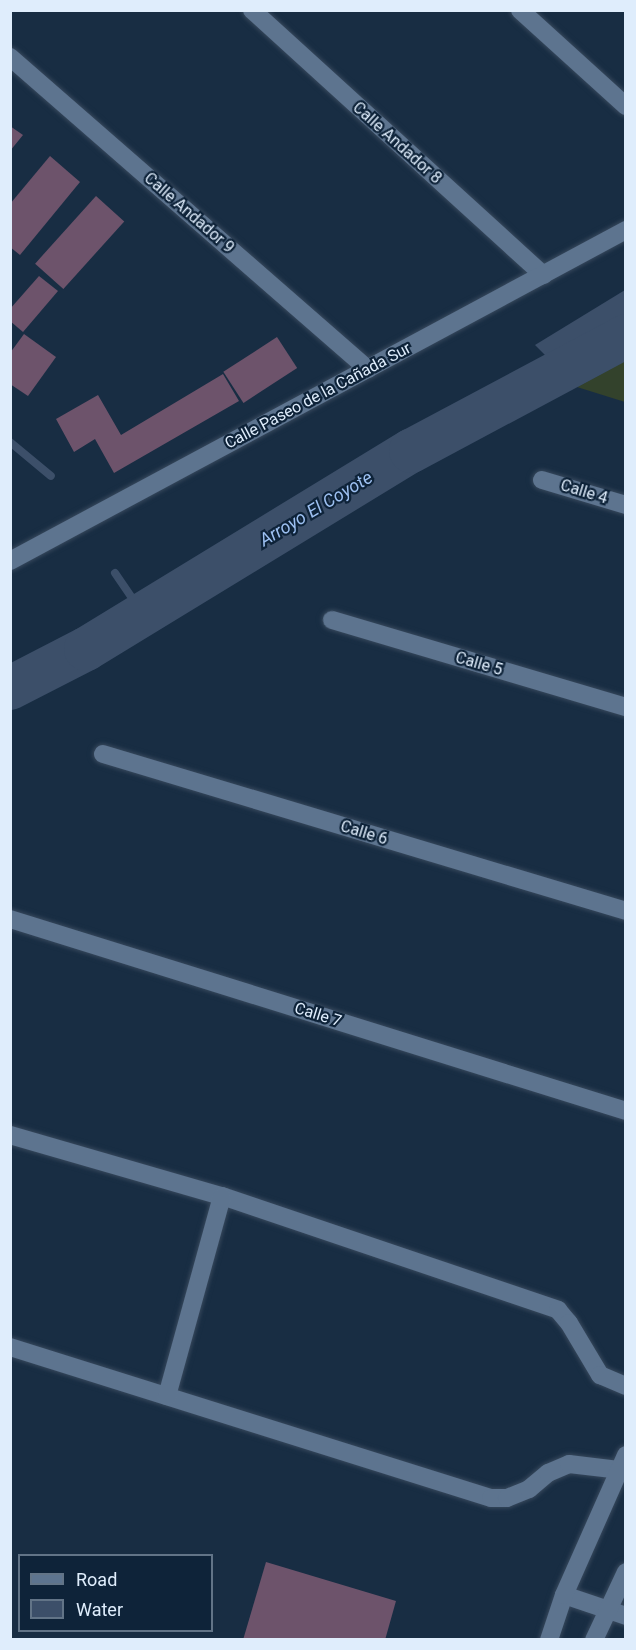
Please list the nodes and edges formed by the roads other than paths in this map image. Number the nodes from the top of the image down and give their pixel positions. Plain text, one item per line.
1 (252, 10) edge
2 (519, 10) edge
3 (10, 57) edge
4 (626, 106) edge
5 (626, 230) edge
6 (543, 275) junction
7 (368, 369) junction
8 (542, 480) dead end
9 (626, 505) edge
10 (10, 561) edge
11 (332, 620) dead end
12 (626, 707) edge
13 (104, 754) dead end
14 (626, 911) edge
15 (10, 919) edge
16 (626, 1111) edge
17 (10, 1135) edge
18 (222, 1196) junction
19 (10, 1347) edge
20 (626, 1386) edge
21 (167, 1396) junction
22 (622, 1462) edge
23 (626, 1572) edge
24 (564, 1595) junction
25 (617, 1613) edge
26 (549, 1640) edge
27 (594, 1640) edge

1 - 6 street, Calle Andador 8
2 - 4 street
3 - 7 street, Calle Andador 9
5 - 6 street, Calle Paseo de la Cañada Sur
6 - 7 street, Calle Paseo de la Cañada Sur
7 - 10 street, Calle Paseo de la Cañada Sur
8 - 9 street, Calle 4
11 - 12 street, Calle 5
13 - 14 street, Calle 6
15 - 16 street, Calle 7
17 - 18 street
18 - 20 street
18 - 21 street
19 - 21 street
21 - 22 street
22 - 24 street
23 - 25 street
24 - 25 street
24 - 26 street
25 - 27 street

